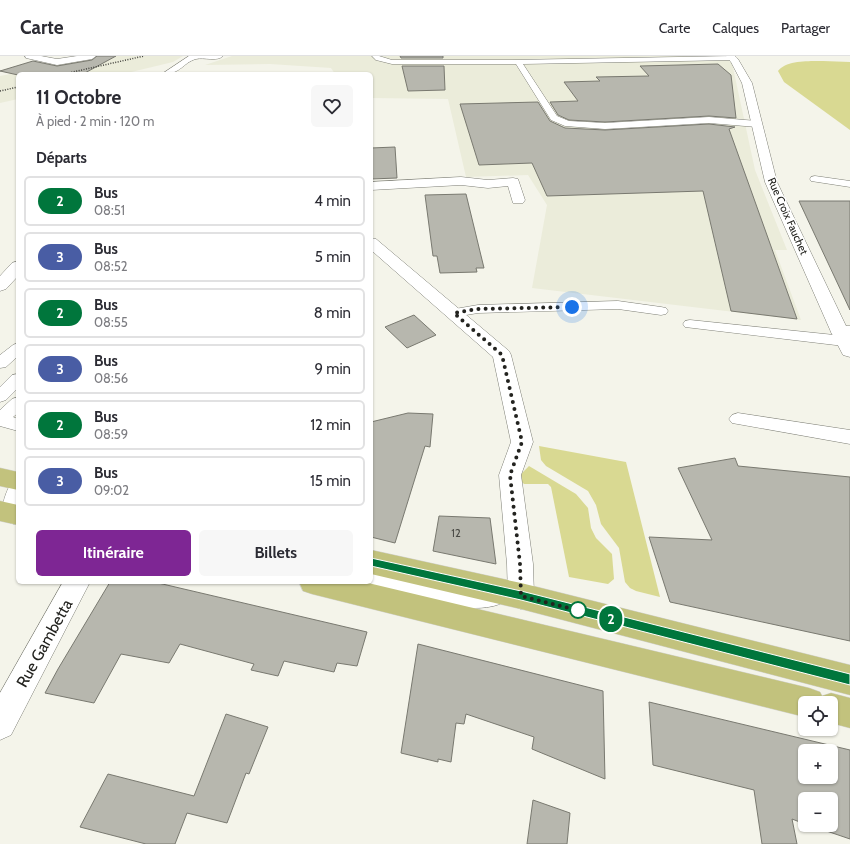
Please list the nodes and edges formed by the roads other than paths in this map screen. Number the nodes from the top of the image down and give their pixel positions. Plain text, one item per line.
1 (29, 56) edge
2 (92, 56) edge
3 (195, 56) edge
4 (219, 56) edge
5 (375, 56) edge
6 (731, 57) edge
7 (494, 58) edge
8 (649, 58) edge
9 (518, 62) junction
10 (170, 72) edge
11 (757, 124) junction
12 (815, 179) dead end
13 (850, 184) edge
14 (373, 186) edge
15 (518, 200) dead end
16 (373, 244) edge
17 (16, 268) edge
18 (0, 286) edge
19 (661, 311) dead end
20 (454, 313) junction
21 (690, 324) dead end
22 (846, 339) edge
23 (16, 350) edge
24 (0, 364) edge
25 (16, 381) edge
26 (0, 396) edge
27 (16, 405) edge
28 (738, 419) dead end
29 (0, 420) edge
30 (16, 424) edge
31 (850, 437) edge
32 (0, 477) edge
33 (13, 501) edge
34 (373, 562) edge
35 (373, 575) edge
36 (76, 584) edge
37 (320, 584) edge
38 (521, 596) junction
39 (850, 680) edge
40 (798, 700) edge
41 (838, 710) edge
42 (850, 713) edge
43 (0, 724) edge

1 - 2 street
3 - 4 street
3 - 10 street
5 - 7 lane
6 - 8 lane
6 - 11 street, Rue Croix Fauchet
7 - 9 lane
8 - 9 lane
9 - 11 lane
11 - 22 street, Rue Croix Fauchet
12 - 13 lane
14 - 15 street
16 - 20 street
17 - 18 street
19 - 20 lane
20 - 38 street
21 - 22 lane
23 - 24 lane
25 - 26 lane
27 - 29 lane
28 - 31 lane
29 - 30 lane
32 - 33 main road
34 - 38 main road
35 - 38 street
36 - 43 street, Rue Gambetta
37 - 40 main road
38 - 39 main road
41 - 42 main road

